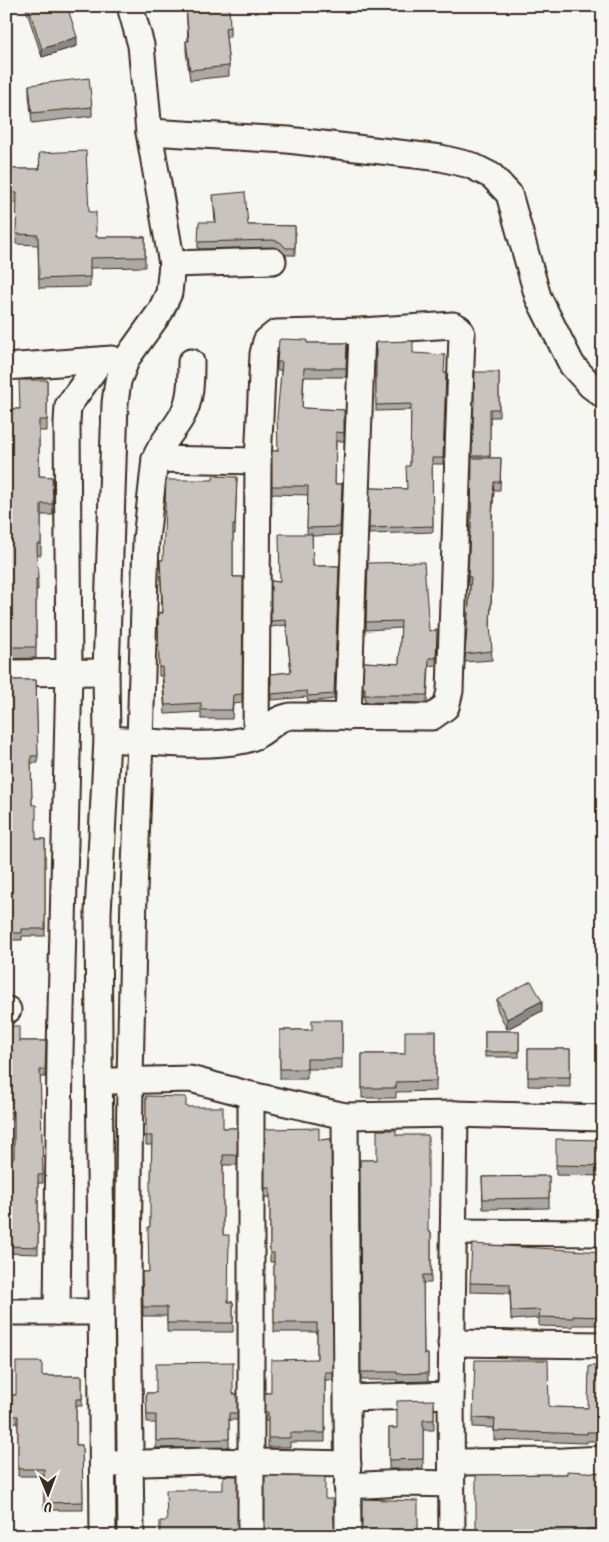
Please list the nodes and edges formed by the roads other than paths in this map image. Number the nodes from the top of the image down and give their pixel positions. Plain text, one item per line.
1 (130, 6) edge
2 (149, 132) junction
3 (273, 261) dead end
4 (172, 264) junction
5 (362, 330) junction
6 (127, 358) junction
7 (101, 360) junction
8 (191, 362) dead end
9 (6, 367) edge
10 (603, 395) edge
11 (155, 459) junction
12 (258, 461) junction
13 (143, 640) junction
14 (107, 641) junction
15 (69, 672) junction
16 (106, 672) junction
17 (6, 673) edge
18 (348, 717) junction
19 (256, 736) junction
20 (107, 739) junction
21 (140, 740) junction
22 (60, 1052) junction
23 (99, 1052) junction
24 (130, 1080) junction
25 (99, 1081) junction
26 (251, 1095) junction
27 (455, 1114) junction
28 (345, 1116) junction
29 (603, 1118) edge
30 (454, 1232) junction
31 (603, 1233) edge
32 (128, 1282) junction
33 (101, 1283) junction
34 (6, 1312) edge
35 (57, 1312) junction
36 (101, 1312) junction
37 (451, 1342) junction
38 (603, 1345) edge
39 (450, 1395) junction
40 (348, 1398) junction
41 (603, 1459) edge
42 (130, 1462) junction
43 (252, 1462) junction
44 (102, 1464) junction
45 (451, 1473) junction
46 (347, 1475) junction
47 (103, 1536) edge
48 (131, 1536) edge
49 (252, 1536) edge
50 (348, 1536) edge
51 (452, 1536) edge

1 - 2 street
2 - 4 street
2 - 10 street
3 - 4 street
4 - 6 street
5 - 12 street
5 - 18 street
5 - 18 street
6 - 7 street
6 - 14 street
7 - 9 street
7 - 15 street
8 - 11 street
11 - 12 street
11 - 13 street
12 - 19 street
13 - 14 street
13 - 21 street
14 - 16 street
15 - 16 street
15 - 17 street
15 - 22 street
16 - 20 street
18 - 19 street
19 - 21 street
20 - 21 street
20 - 23 street
21 - 24 street
22 - 23 street
22 - 35 street
23 - 25 street
24 - 25 street
24 - 26 street
24 - 32 street
25 - 33 street
26 - 28 street
26 - 43 street
27 - 28 street
27 - 29 street
27 - 30 street
28 - 40 street
30 - 31 street
30 - 37 street
32 - 33 street
32 - 42 street
33 - 36 street
34 - 35 street
35 - 36 street
36 - 44 street
37 - 38 street
37 - 39 street
39 - 40 street
39 - 45 street
40 - 46 street
41 - 45 street
42 - 43 street
42 - 44 street
42 - 48 street
43 - 46 street
43 - 49 street
44 - 47 street
45 - 46 street
45 - 51 street
46 - 50 street

